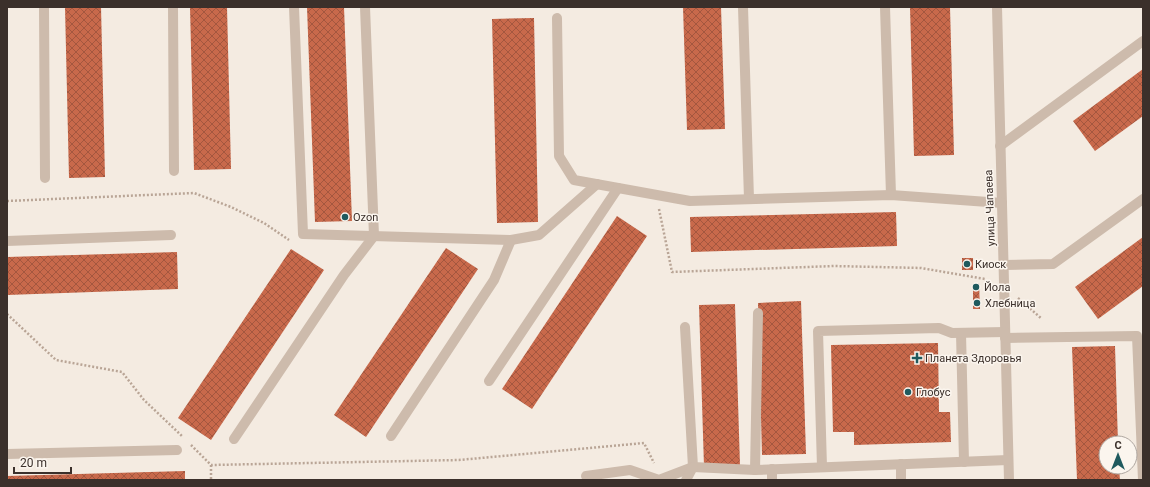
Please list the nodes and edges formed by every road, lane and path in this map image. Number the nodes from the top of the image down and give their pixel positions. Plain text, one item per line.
1 (44, 7) edge
2 (172, 7) edge
3 (294, 7) edge
4 (365, 7) edge
5 (743, 7) edge
6 (886, 7) edge
7 (996, 7) edge
8 (556, 18) dead end
9 (1143, 41) edge
10 (1000, 146) junction
11 (174, 171) dead end
12 (45, 178) dead end
13 (597, 184) junction
14 (618, 188) junction
15 (656, 194) junction
16 (891, 196) junction
17 (749, 199) junction
18 (1143, 200) edge
19 (7, 201) edge
20 (1002, 203) junction
21 (303, 234) junction
22 (171, 236) dead end
23 (374, 236) junction
24 (511, 240) junction
25 (7, 241) edge
26 (1004, 265) junction
27 (985, 279) dead end
28 (1014, 295) dead end
29 (758, 313) dead end
30 (7, 314) edge
31 (1042, 319) dead end
32 (685, 327) dead end
33 (961, 333) junction
34 (1005, 335) junction
35 (1140, 336) edge
36 (489, 381) dead end
37 (391, 436) dead end
38 (184, 437) dead end
39 (234, 439) dead end
40 (189, 443) dead end
41 (177, 450) dead end
42 (7, 454) edge
43 (1008, 460) junction
44 (964, 462) junction
45 (901, 464) junction
46 (210, 465) junction
47 (692, 467) junction
48 (822, 467) junction
49 (657, 468) dead end
50 (755, 470) junction
51 (772, 475) edge
52 (586, 476) dead end
53 (211, 480) edge
54 (686, 480) edge
55 (901, 480) edge
56 (1009, 480) edge
57 (1143, 480) edge

1 - 12 street
2 - 11 street
3 - 21 street
4 - 23 street
5 - 17 street
6 - 16 street
7 - 10 street, улица Чапаева
8 - 13 street
9 - 10 street
10 - 20 street, улица Чапаева
13 - 14 street
13 - 24 street
14 - 15 street
14 - 36 street
15 - 17 street
15 - 27 path
16 - 17 street
16 - 20 street
18 - 26 street
19 - 21 path
20 - 26 street, улица Чапаева
21 - 23 street
22 - 25 street
23 - 24 street
23 - 39 street
24 - 37 street
26 - 34 street, улица Чапаева
28 - 31 path
29 - 50 street
30 - 38 path
32 - 47 street
33 - 34 street
33 - 44 street
33 - 48 street
34 - 35 street
34 - 43 street, улица Чапаева
35 - 57 street
40 - 46 path
41 - 42 street
43 - 44 street
43 - 56 street, улица Чапаева
44 - 45 street
45 - 48 street
45 - 55 street
46 - 49 path
46 - 53 path
47 - 50 street
47 - 52 street
47 - 54 street
48 - 51 street
50 - 51 street

